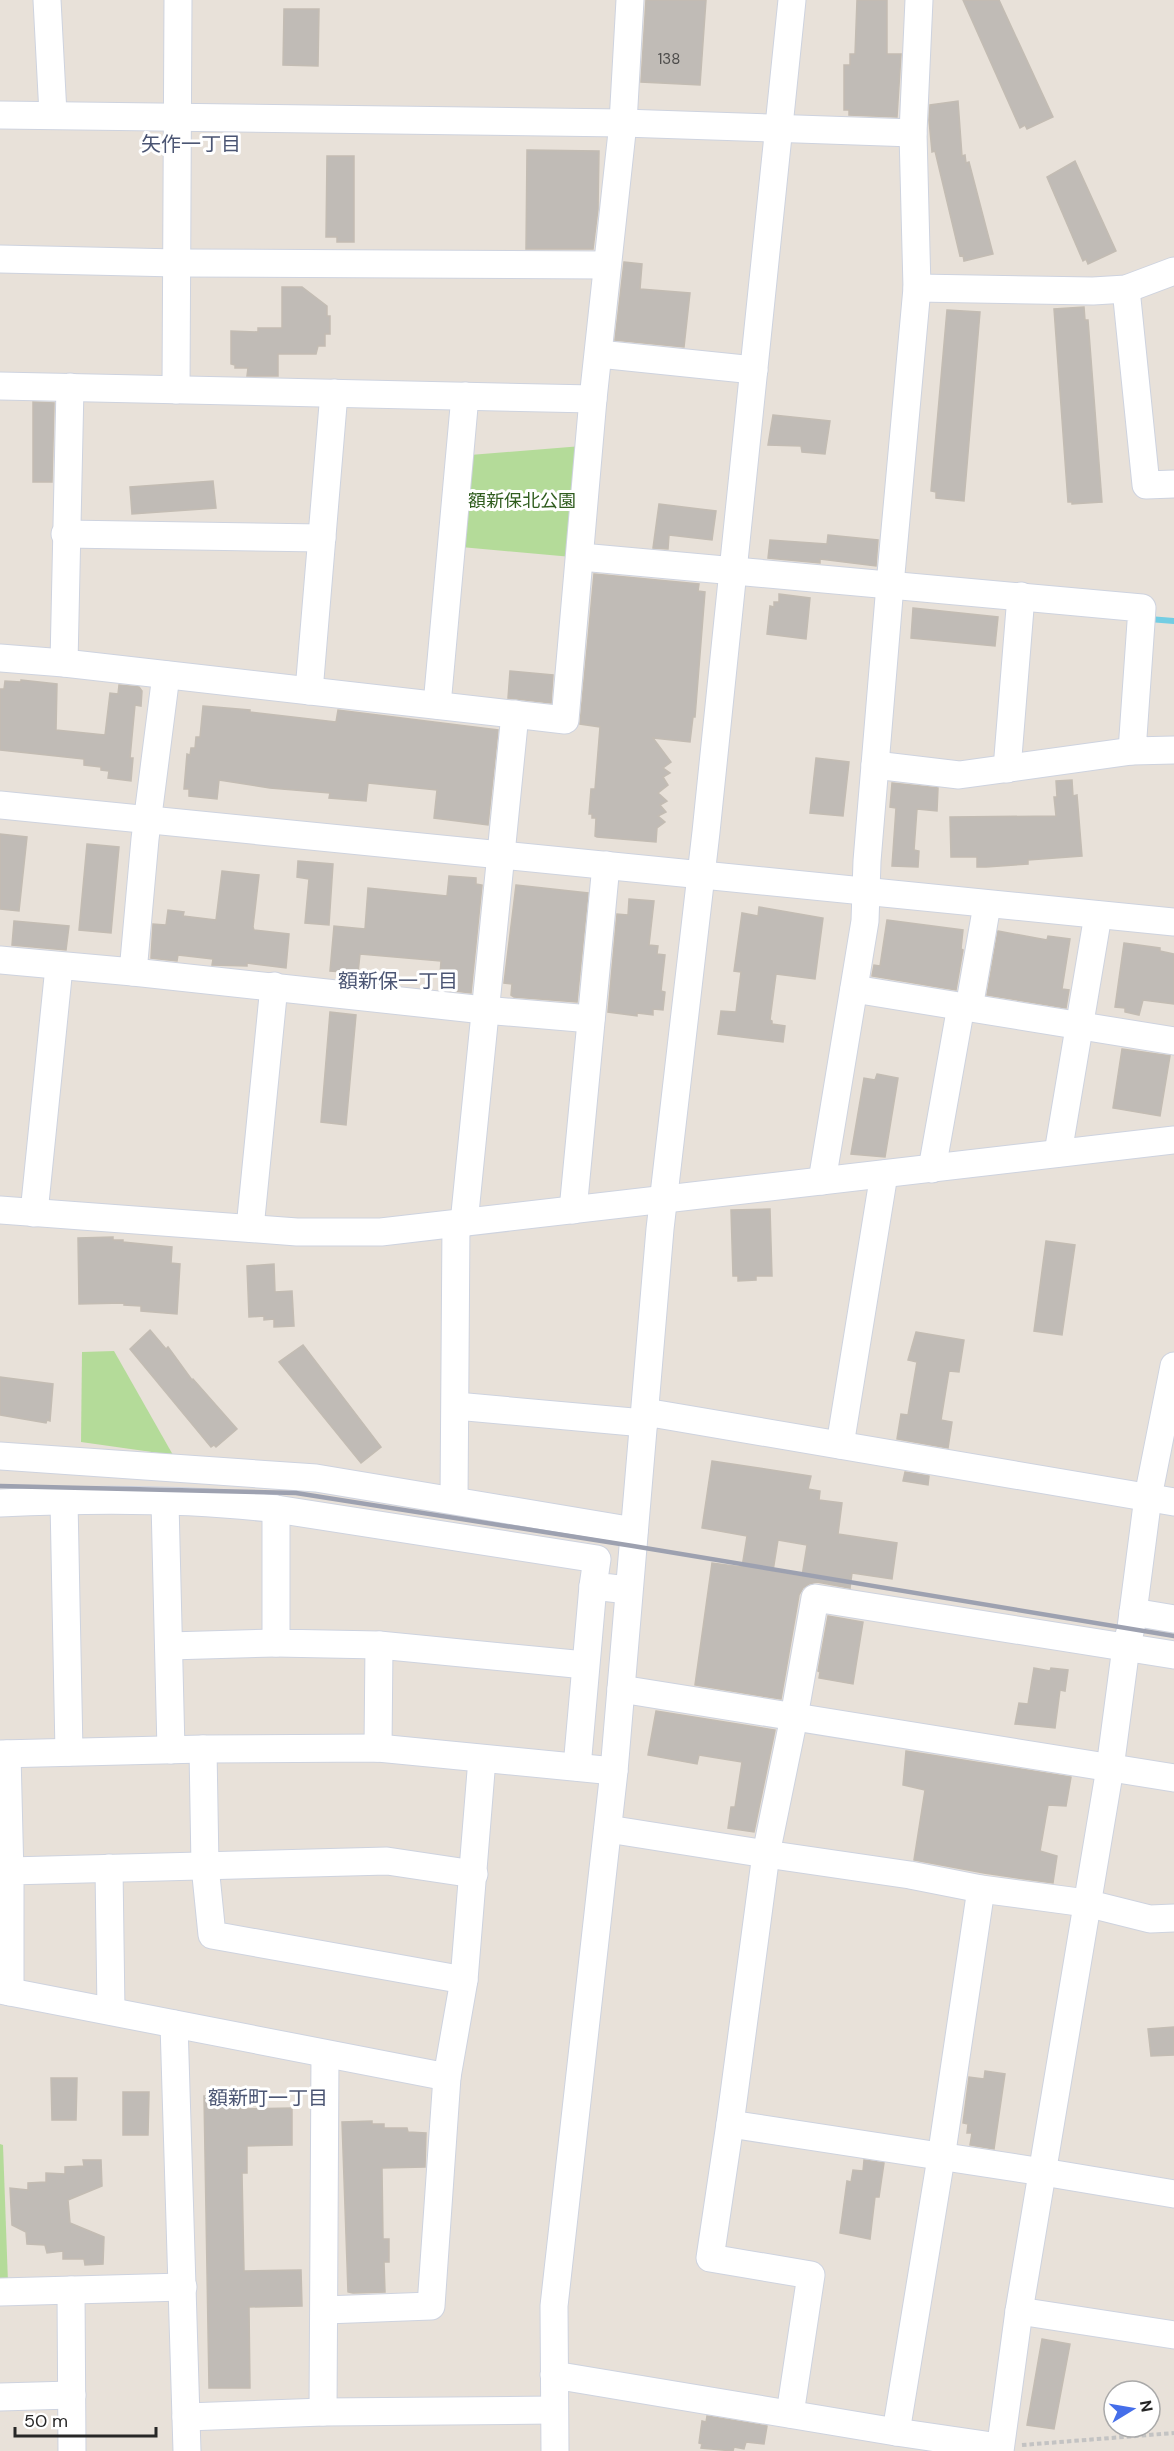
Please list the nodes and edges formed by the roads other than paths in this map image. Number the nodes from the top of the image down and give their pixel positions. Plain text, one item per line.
1 (47, 0) edge
2 (178, 0) edge
3 (630, 0) edge
4 (792, 0) edge
5 (919, 0) edge
6 (53, 114) junction
7 (0, 115) edge
8 (178, 119) junction
9 (623, 123) junction
10 (779, 129) junction
11 (913, 133) junction
12 (0, 259) edge
13 (177, 263) junction
14 (607, 265) junction
15 (1174, 271) edge
16 (917, 288) junction
17 (1126, 289) junction
18 (599, 354) junction
19 (754, 370) junction
20 (0, 386) edge
21 (70, 387) junction
22 (176, 390) junction
23 (334, 393) junction
24 (465, 396) junction
25 (593, 399) junction
26 (1174, 484) edge
27 (65, 534) junction
28 (322, 538) junction
29 (581, 557) junction
30 (732, 571) junction
31 (890, 585) junction
32 (1021, 596) junction
33 (0, 658) edge
34 (63, 663) junction
35 (166, 675) junction
36 (309, 691) junction
37 (437, 705) junction
38 (515, 714) junction
39 (1174, 750) edge
40 (1132, 752) junction
41 (875, 765) junction
42 (1007, 769) junction
43 (0, 805) edge
44 (148, 819) junction
45 (500, 854) junction
46 (606, 865) junction
47 (701, 874) junction
48 (866, 892) junction
49 (987, 905) junction
50 (1098, 915) junction
51 (1174, 922) edge
52 (0, 960) edge
53 (60, 967) junction
54 (133, 972) junction
55 (274, 986) junction
56 (854, 989) junction
57 (965, 1007) junction
58 (484, 1010) junction
59 (591, 1019) junction
60 (1079, 1026) junction
61 (1174, 1041) edge
62 (1174, 1140) edge
63 (1058, 1153) junction
64 (932, 1168) junction
65 (884, 1174) junction
66 (822, 1181) junction
67 (663, 1199) junction
68 (0, 1210) edge
69 (573, 1210) junction
70 (34, 1213) junction
71 (460, 1223) junction
72 (250, 1228) junction
73 (1174, 1366) edge
74 (456, 1406) junction
75 (645, 1418) junction
76 (840, 1445) junction
77 (0, 1456) edge
78 (1148, 1497) junction
79 (454, 1500) junction
80 (64, 1501) junction
81 (165, 1502) junction
82 (1174, 1502) edge
83 (0, 1503) edge
84 (276, 1509) junction
85 (634, 1531) junction
86 (593, 1586) junction
87 (628, 1590) junction
88 (1133, 1612) junction
89 (1174, 1619) edge
90 (276, 1643) junction
91 (169, 1646) junction
92 (379, 1646) junction
93 (1126, 1647) junction
94 (1174, 1655) edge
95 (585, 1665) junction
96 (621, 1689) junction
97 (794, 1716) junction
98 (203, 1749) junction
99 (378, 1749) junction
100 (171, 1750) junction
101 (69, 1752) junction
102 (3, 1754) edge
103 (482, 1759) junction
104 (577, 1767) junction
105 (1110, 1768) junction
106 (614, 1771) junction
107 (1174, 1778) edge
108 (608, 1829) junction
109 (766, 1854) junction
110 (205, 1866) junction
111 (109, 1868) junction
112 (474, 1874) junction
113 (10, 1877) junction
114 (981, 1889) junction
115 (1086, 1903) junction
116 (1174, 1918) edge
117 (464, 1980) junction
118 (5, 1991) edge
119 (111, 2011) junction
120 (174, 2024) junction
121 (325, 2054) junction
122 (447, 2077) junction
123 (730, 2124) junction
124 (941, 2158) junction
125 (1043, 2172) junction
126 (1174, 2194) edge
127 (183, 2287) junction
128 (71, 2290) junction
129 (0, 2292) edge
130 (325, 2310) junction
131 (1019, 2311) junction
132 (1174, 2336) edge
133 (554, 2375) junction
134 (72, 2395) junction
135 (0, 2397) edge
136 (554, 2410) junction
137 (323, 2412) junction
138 (789, 2414) junction
139 (186, 2417) junction
140 (896, 2432) junction
141 (1000, 2449) edge
142 (72, 2451) edge
143 (186, 2451) edge
144 (555, 2451) edge

1 - 6 street
2 - 8 street
3 - 9 street
4 - 10 street
5 - 11 street
6 - 7 street
6 - 8 street
8 - 9 street
8 - 13 street
9 - 10 street
9 - 14 street
10 - 11 street
10 - 19 street
11 - 16 street
12 - 13 street
13 - 14 street
13 - 22 street
14 - 18 street
15 - 17 street
16 - 17 street
16 - 31 street
17 - 26 street
18 - 19 street
18 - 25 street
19 - 30 street
20 - 21 street
21 - 22 street
21 - 27 street
22 - 23 street
23 - 24 street
23 - 28 street
24 - 25 street
24 - 37 street
25 - 29 street
27 - 28 street
27 - 34 street
28 - 36 street
29 - 30 street
29 - 38 street
30 - 31 street
30 - 47 street
31 - 32 street
31 - 41 street
32 - 40 street
32 - 42 street
33 - 34 street
34 - 35 street
35 - 36 street
35 - 44 street
36 - 37 street
37 - 38 street
38 - 45 street
39 - 40 street
40 - 42 street
41 - 42 street
41 - 48 street
43 - 44 street
44 - 45 street
44 - 54 street
45 - 46 street
45 - 58 street
46 - 47 street
46 - 59 street
47 - 48 street
47 - 67 street
48 - 49 street
48 - 56 street
49 - 50 street
49 - 57 street
50 - 51 street
50 - 60 street
52 - 53 street
53 - 54 street
53 - 70 street
54 - 55 street
55 - 58 street
55 - 72 street
56 - 57 street
56 - 66 street
57 - 60 street
57 - 64 street
58 - 59 street
58 - 71 street
59 - 69 street
60 - 61 street
60 - 63 street
62 - 63 street
63 - 64 street
64 - 65 street
65 - 66 street
65 - 76 street
66 - 67 street
67 - 69 street
67 - 75 street
68 - 70 street
69 - 71 street
70 - 72 street
71 - 72 street
71 - 74 street
73 - 78 street
74 - 75 street
74 - 79 street
75 - 76 street
75 - 85 street
76 - 78 street
77 - 79 street
78 - 82 street
78 - 88 street
79 - 85 street
80 - 81 street
80 - 83 street
80 - 101 street
81 - 84 street
81 - 91 street
84 - 86 street
84 - 90 street
85 - 87 street
86 - 87 street
86 - 95 street
87 - 96 street
88 - 89 street
88 - 93 street
90 - 91 street
90 - 92 street
91 - 100 street
92 - 95 street
92 - 99 street
93 - 94 street
93 - 97 street
93 - 105 street
95 - 104 street
96 - 97 street
96 - 106 street
97 - 105 street
97 - 109 street
98 - 99 street
98 - 100 street
98 - 110 street
99 - 103 street
100 - 101 street
101 - 102 street
102 - 113 street
103 - 104 street
103 - 112 street
104 - 106 street
105 - 107 street
105 - 115 street
106 - 108 street
108 - 109 street
108 - 133 street
109 - 114 street
109 - 123 street
110 - 111 street
110 - 112 street
110 - 117 street
111 - 113 street
111 - 119 street
112 - 117 street
113 - 118 street
114 - 115 street
114 - 124 street
115 - 116 street
115 - 125 street
117 - 122 street
118 - 119 street
119 - 120 street
120 - 121 street
120 - 127 street
121 - 122 street
121 - 130 street
122 - 130 street
123 - 124 street
123 - 138 street
124 - 125 street
124 - 140 street
125 - 126 street
125 - 131 street
127 - 128 street
127 - 139 street
128 - 129 street
128 - 134 street
130 - 137 street
131 - 132 street
131 - 141 street
133 - 136 street
133 - 138 street
134 - 135 street
134 - 142 street
136 - 137 street
136 - 144 street
137 - 139 street
138 - 140 street
139 - 143 street
140 - 141 street

